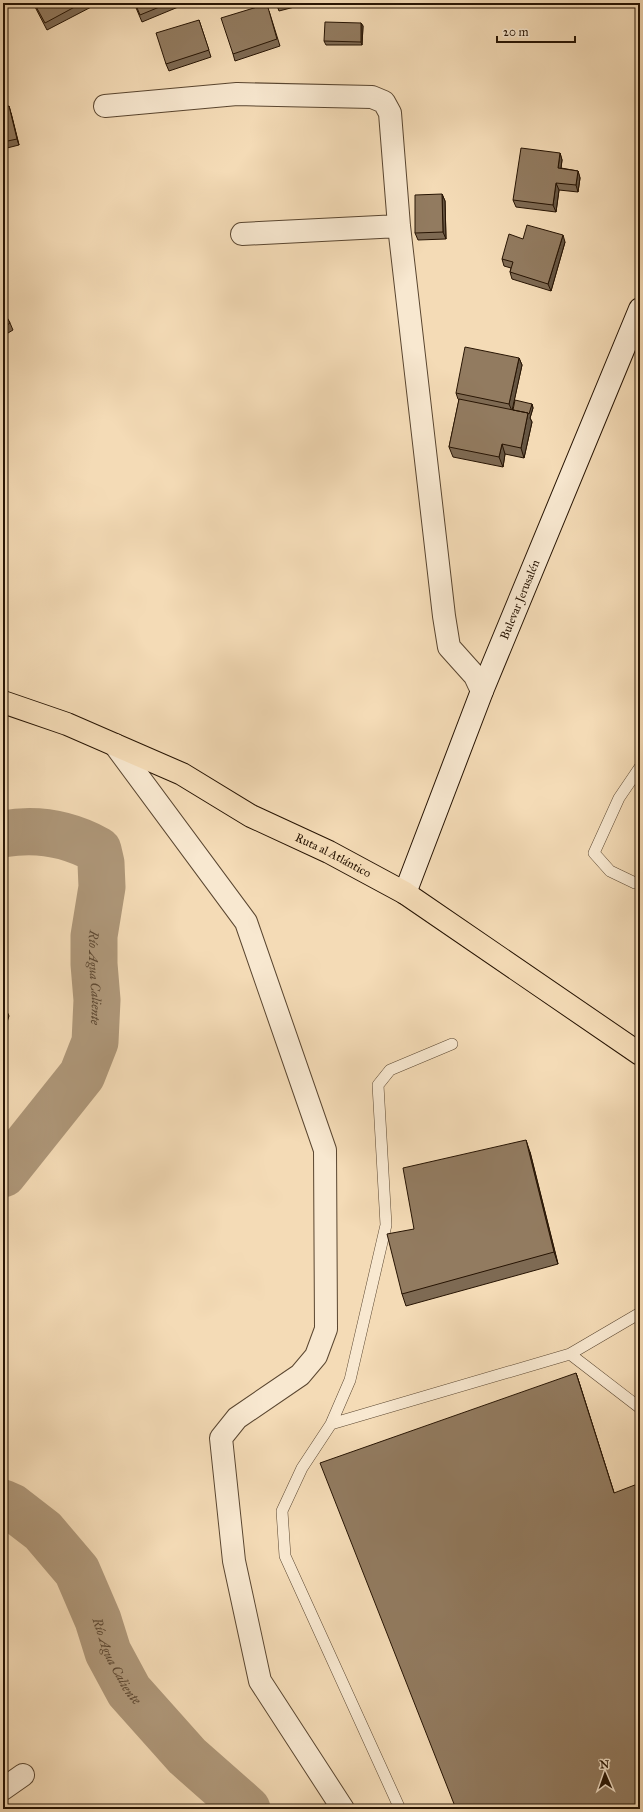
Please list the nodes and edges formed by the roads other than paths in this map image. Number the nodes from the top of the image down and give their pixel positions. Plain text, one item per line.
1 (105, 106) dead end
2 (399, 226) junction
3 (242, 234) dead end
4 (640, 309) edge
5 (482, 691) junction
6 (3, 702) edge
7 (115, 745) junction
8 (640, 767) edge
9 (640, 880) edge
10 (405, 893) junction
11 (452, 1044) dead end
12 (640, 1054) edge
13 (640, 1313) edge
14 (570, 1354) junction
15 (640, 1408) edge
16 (331, 1424) junction
17 (23, 1775) dead end
18 (3, 1789) edge
19 (343, 1809) edge
20 (400, 1809) edge

1 - 2 street
2 - 3 street
2 - 5 street
4 - 5 street, Bulevar Jerusalén
5 - 10 street, Bulevar Jerusalén
6 - 7 highway, Ruta al Atlántico
7 - 10 highway, Ruta al Atlántico
7 - 19 street
8 - 9 lane
10 - 12 highway, Ruta al Atlántico
11 - 16 lane
13 - 14 lane
14 - 15 lane
14 - 16 lane
16 - 20 lane
17 - 18 street

